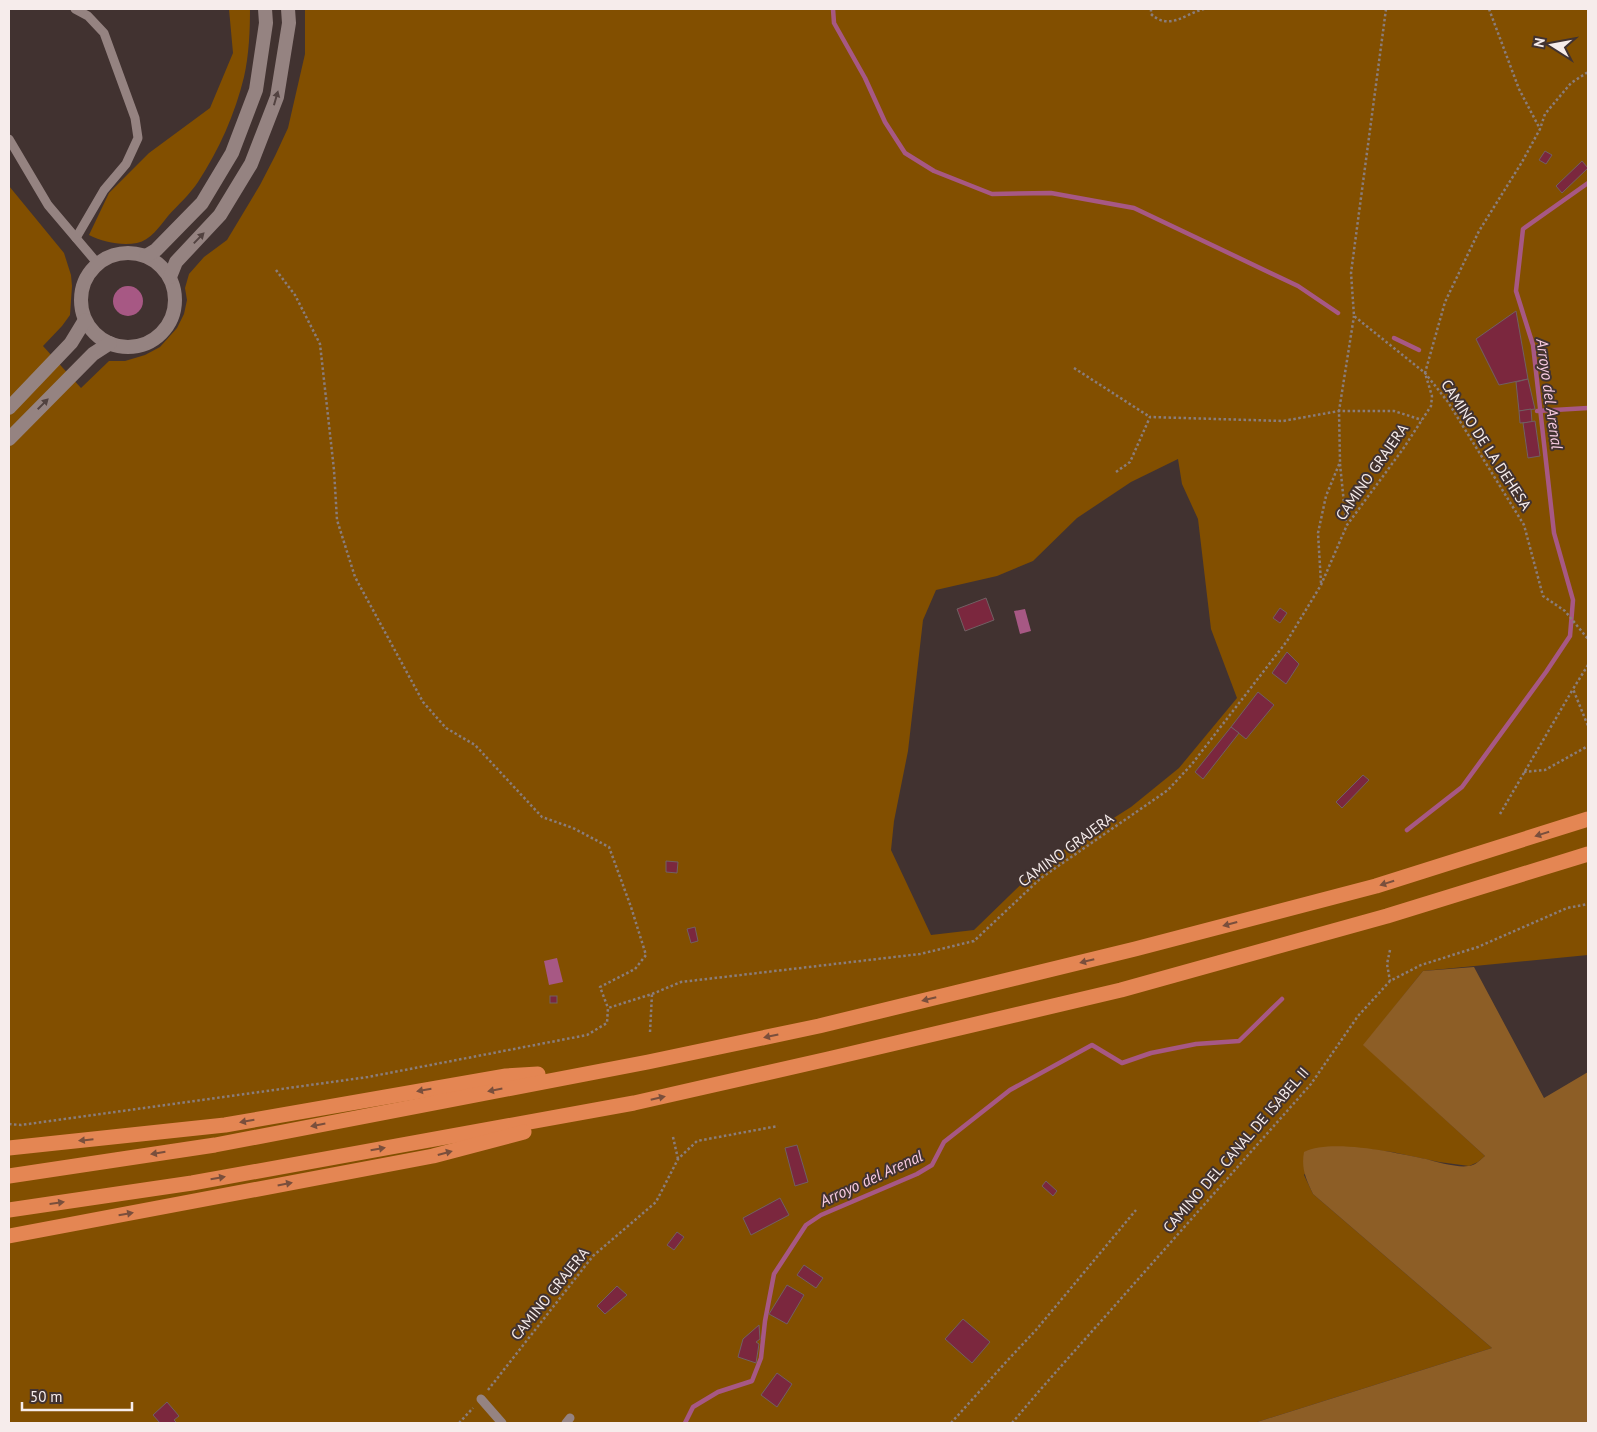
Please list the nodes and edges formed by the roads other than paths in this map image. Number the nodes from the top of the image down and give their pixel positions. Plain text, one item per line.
1 (75, 9) edge
2 (265, 9) edge
3 (288, 9) edge
4 (9, 139) edge
5 (76, 238) junction
6 (146, 256) junction
7 (98, 264) junction
8 (170, 277) junction
9 (86, 320) junction
10 (110, 343) junction
11 (9, 408) edge
12 (9, 439) edge
13 (1588, 819) edge
14 (1588, 854) edge
15 (594, 1071) junction
16 (634, 1103) junction
17 (9, 1148) edge
18 (9, 1176) edge
19 (9, 1210) edge
20 (9, 1236) edge
21 (480, 1399) road end
22 (502, 1423) edge

1 - 5 lane
2 - 6 street
8 -> 3 street
4 - 5 lane
5 - 7 lane
6 - 7 street
6 - 8 street
7 - 9 street
8 - 10 street
9 - 10 street
9 - 11 street
12 -> 10 street
13 -> 15 highway
16 -> 14 highway
15 -> 17 highway
15 -> 18 highway
19 -> 16 highway
20 -> 16 highway
21 - 22 lane

